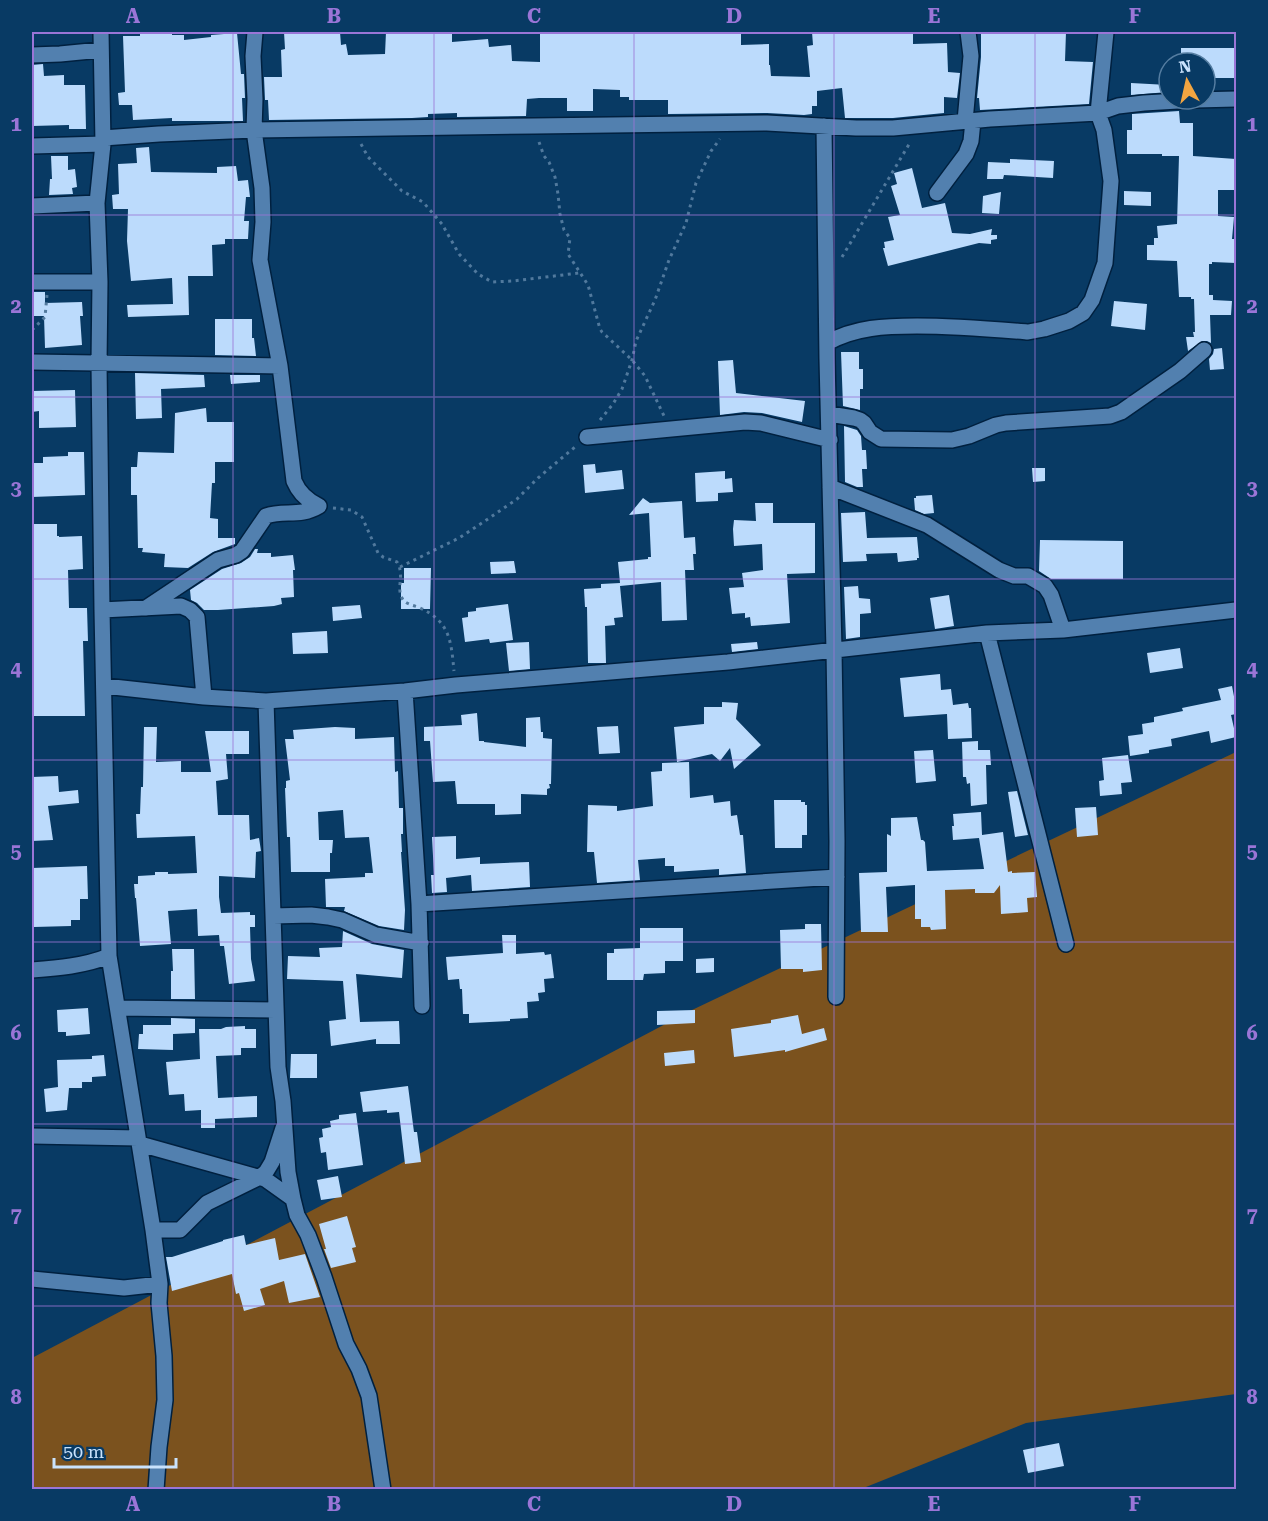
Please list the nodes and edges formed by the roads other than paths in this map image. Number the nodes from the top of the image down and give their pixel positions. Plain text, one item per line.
1 (101, 32) edge
2 (255, 32) edge
3 (968, 32) edge
4 (1106, 32) edge
5 (101, 50) junction
6 (32, 55) edge
7 (1236, 99) edge
8 (1098, 113) junction
9 (969, 121) junction
10 (825, 126) junction
11 (254, 130) junction
12 (103, 141) junction
13 (32, 146) edge
14 (937, 193) dead end
15 (97, 203) junction
16 (32, 206) edge
17 (32, 282) edge
18 (100, 282) junction
19 (827, 343) junction
20 (1204, 350) dead end
21 (32, 362) edge
22 (99, 363) junction
23 (280, 366) junction
24 (829, 414) junction
25 (586, 437) road end
26 (830, 440) junction
27 (830, 487) junction
28 (146, 608) junction
29 (102, 610) junction
30 (1236, 610) edge
31 (1064, 630) junction
32 (987, 633) junction
33 (834, 650) junction
34 (104, 686) junction
35 (405, 691) junction
36 (204, 697) junction
37 (266, 701) junction
38 (837, 877) junction
39 (419, 904) junction
40 (273, 916) junction
41 (421, 943) junction
42 (1066, 944) dead end
43 (109, 956) junction
44 (32, 970) edge
45 (836, 997) dead end
46 (422, 1006) dead end
47 (118, 1008) junction
48 (276, 1010) junction
49 (285, 1121) junction
50 (32, 1136) edge
51 (139, 1141) junction
52 (260, 1177) junction
53 (293, 1199) junction
54 (153, 1230) junction
55 (32, 1279) edge
56 (160, 1284) junction
57 (156, 1490) edge
58 (383, 1490) edge

1 - 5 street
2 - 11 street
3 - 9 street
4 - 8 street
5 - 6 street
5 - 12 street
7 - 8 street
8 - 9 street
8 - 19 street
9 - 10 street
9 - 14 street
10 - 11 street
10 - 19 street
11 - 12 street
11 - 23 street
12 - 13 street
12 - 15 street
15 - 16 street
15 - 18 street
17 - 18 street
18 - 22 street
19 - 24 street
20 - 24 street
21 - 22 street
22 - 23 street
22 - 29 street
23 - 28 street
24 - 26 street
25 - 26 street
26 - 27 street
27 - 31 street
27 - 33 street
28 - 29 street
28 - 36 street
29 - 34 street
30 - 31 street
31 - 32 street
32 - 33 street
32 - 42 street
33 - 35 street
33 - 38 street
34 - 36 street
34 - 43 street
35 - 37 street
35 - 39 street
36 - 37 street
37 - 40 street
38 - 39 street
38 - 45 street
39 - 41 street
40 - 41 street
40 - 48 street
41 - 46 street
43 - 44 street
43 - 47 street
47 - 48 street
47 - 51 street
48 - 49 street
49 - 52 street
49 - 53 street
50 - 51 street
51 - 52 street
51 - 54 street
52 - 53 street
52 - 54 street
53 - 58 street
54 - 56 street
55 - 56 street
56 - 57 street

